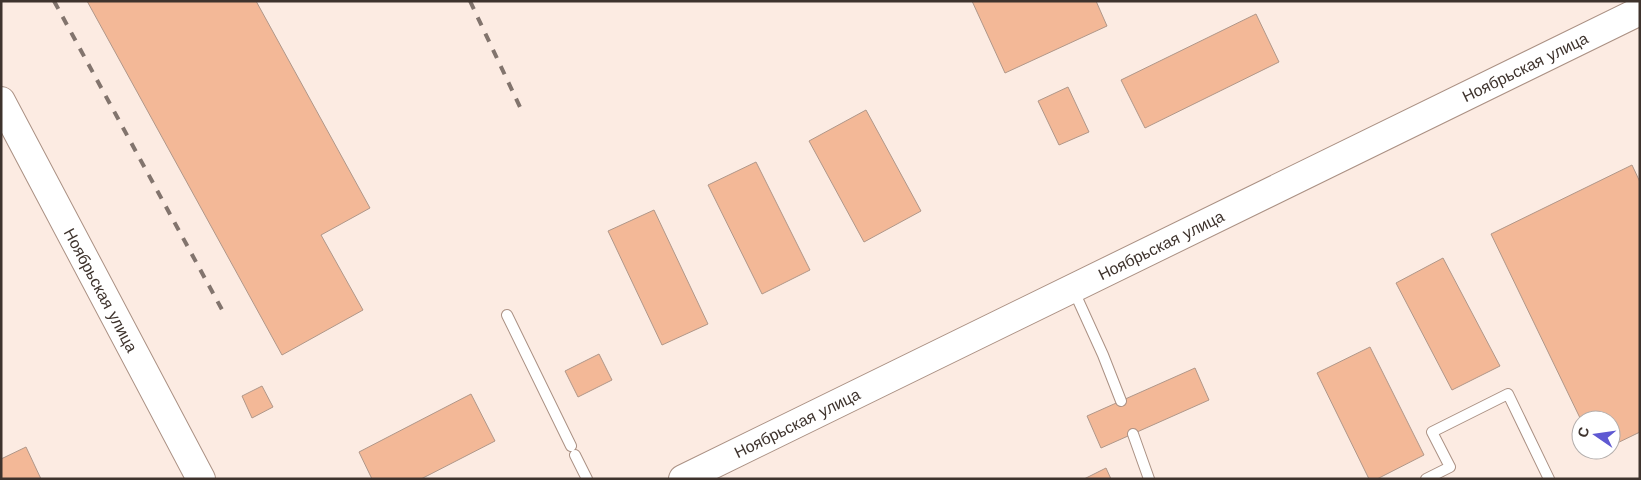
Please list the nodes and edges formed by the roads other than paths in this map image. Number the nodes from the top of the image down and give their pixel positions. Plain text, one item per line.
1 (1640, 11) edge
2 (1, 101) edge
3 (1072, 288) junction
4 (507, 315) dead end
5 (1120, 401) dead end
6 (1133, 434) dead end
7 (201, 479) edge
8 (587, 479) edge
9 (683, 479) edge
10 (1149, 479) edge
11 (1426, 479) edge
12 (1549, 479) edge

1 - 3 main road, Ноябрьская улица
2 - 7 main road, Ноябрьская улица
3 - 5 lane
3 - 9 main road, Ноябрьская улица
4 - 8 lane
6 - 10 lane
11 - 12 lane

